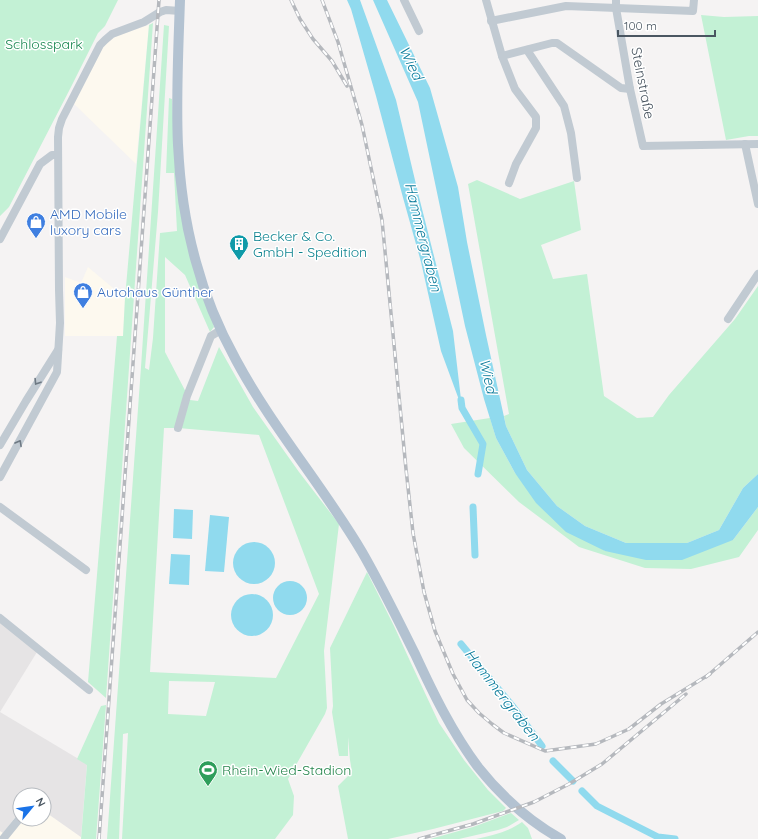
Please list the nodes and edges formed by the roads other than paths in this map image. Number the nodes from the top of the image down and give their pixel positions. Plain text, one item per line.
1 (180, 0) edge
2 (404, 0) edge
3 (486, 0) edge
4 (694, 0) edge
5 (565, 3) edge
6 (616, 4) edge
7 (180, 11) junction
8 (492, 21) junction
9 (419, 31) dead end
10 (527, 50) junction
11 (502, 56) junction
12 (630, 89) junction
13 (745, 144) junction
14 (758, 144) edge
15 (58, 155) junction
16 (578, 178) dead end
17 (509, 183) dead end
18 (758, 204) edge
19 (0, 239) edge
20 (758, 274) edge
21 (728, 319) dead end
22 (221, 330) junction
23 (58, 349) junction
24 (178, 428) dead end
25 (0, 445) edge
26 (0, 477) edge
27 (0, 507) edge
28 (86, 570) dead end
29 (0, 618) edge
30 (89, 690) dead end
31 (13, 827) edge
32 (3, 839) edge
33 (561, 839) edge

1 - 7 main road
2 - 9 street
3 - 8 street
4 - 6 street
5 - 6 street
5 - 8 street
6 - 12 street, Steinstraße
7 - 15 street
7 - 22 main road
8 - 11 street
10 - 11 street
10 - 12 street
10 - 16 street
11 - 17 street
12 - 13 street, Steinstraße
13 - 14 street
13 - 18 street
15 - 19 street
15 - 23 street
20 - 21 street
22 - 24 street
22 - 33 main road
23 -> 25 street
26 -> 23 street
27 - 28 street
29 - 30 street
31 - 32 street

